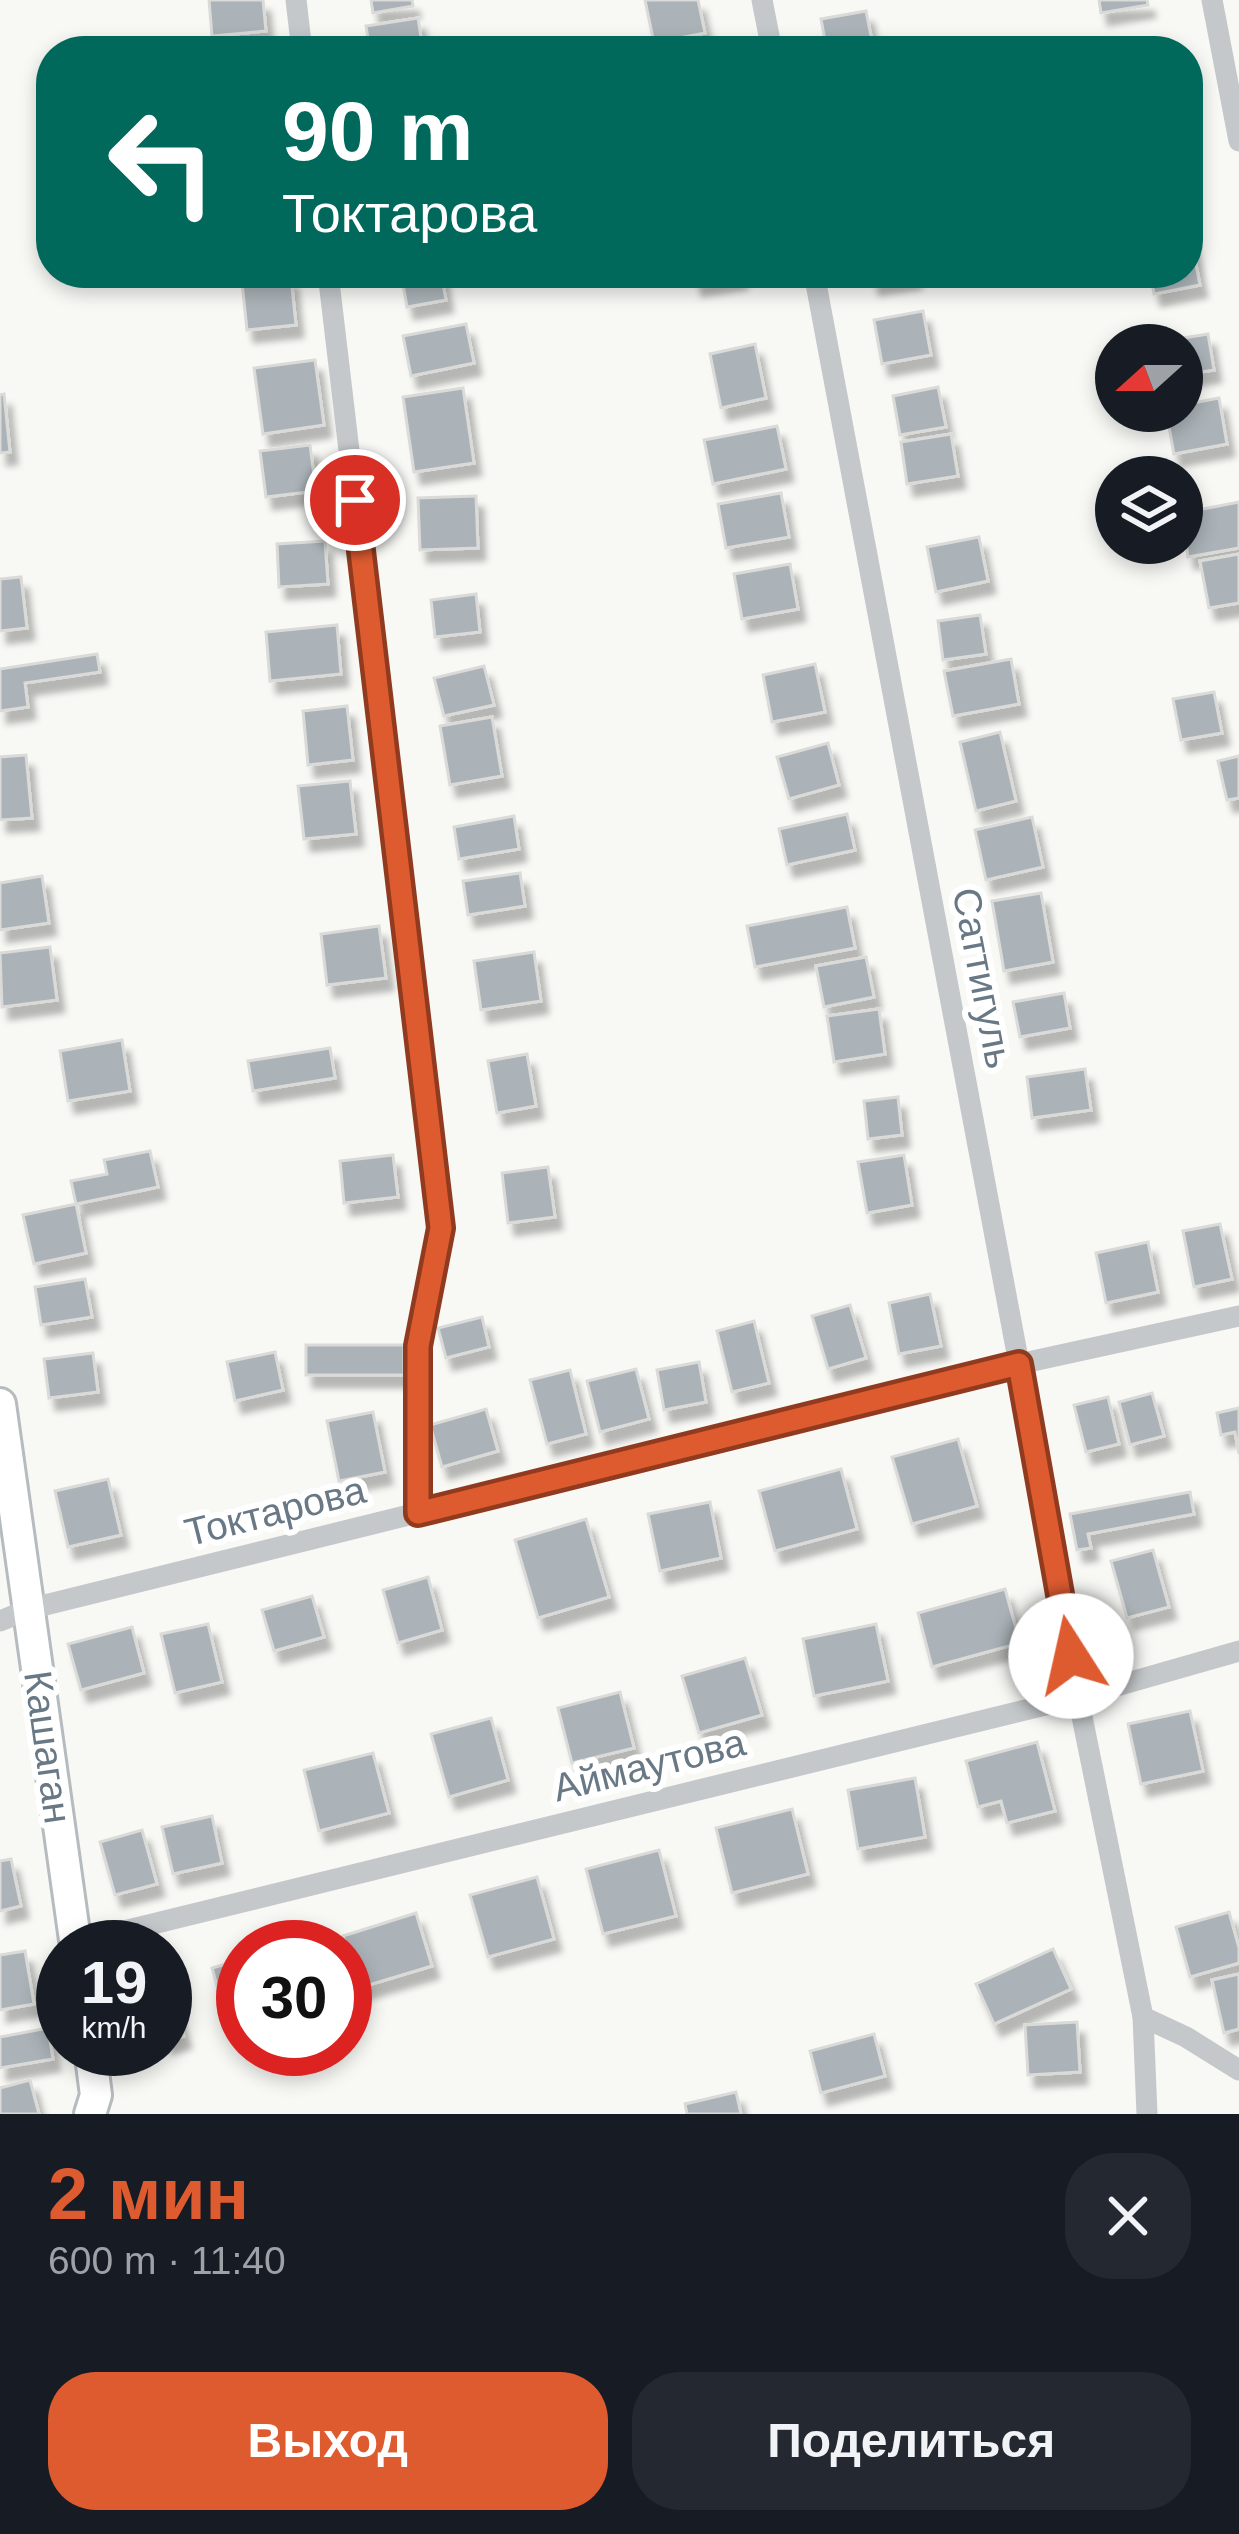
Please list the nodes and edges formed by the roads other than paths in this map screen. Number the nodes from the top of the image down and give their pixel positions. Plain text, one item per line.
1 (296, 0) edge
2 (762, 0) edge
3 (1212, 0) edge
4 (300, 36) edge
5 (769, 36) edge
6 (1239, 141) edge
7 (330, 288) edge
8 (817, 288) edge
9 (1239, 1316) edge
10 (1019, 1364) junction
11 (0, 1404) edge
12 (418, 1513) junction
13 (14, 1615) edge
14 (1239, 1651) edge
15 (1078, 1697) junction
16 (70, 1920) edge
17 (176, 1920) edge
18 (1143, 2017) junction
19 (1239, 2070) edge
20 (94, 2076) edge
21 (90, 2114) edge
22 (1147, 2114) edge

1 - 4 street
2 - 5 street
3 - 6 street
7 - 12 street
8 - 10 street, Саттигуль
9 - 10 street, Токтарова
10 - 12 street, Токтарова
10 - 15 street, Саттигуль
11 - 13 street, Кашаган
12 - 13 street, Токтарова
13 - 16 street, Кашаган
14 - 15 street, Аймаутова
15 - 17 street, Аймаутова
15 - 18 street, Саттигуль
18 - 19 street
18 - 22 street, Саттигуль
20 - 21 street

